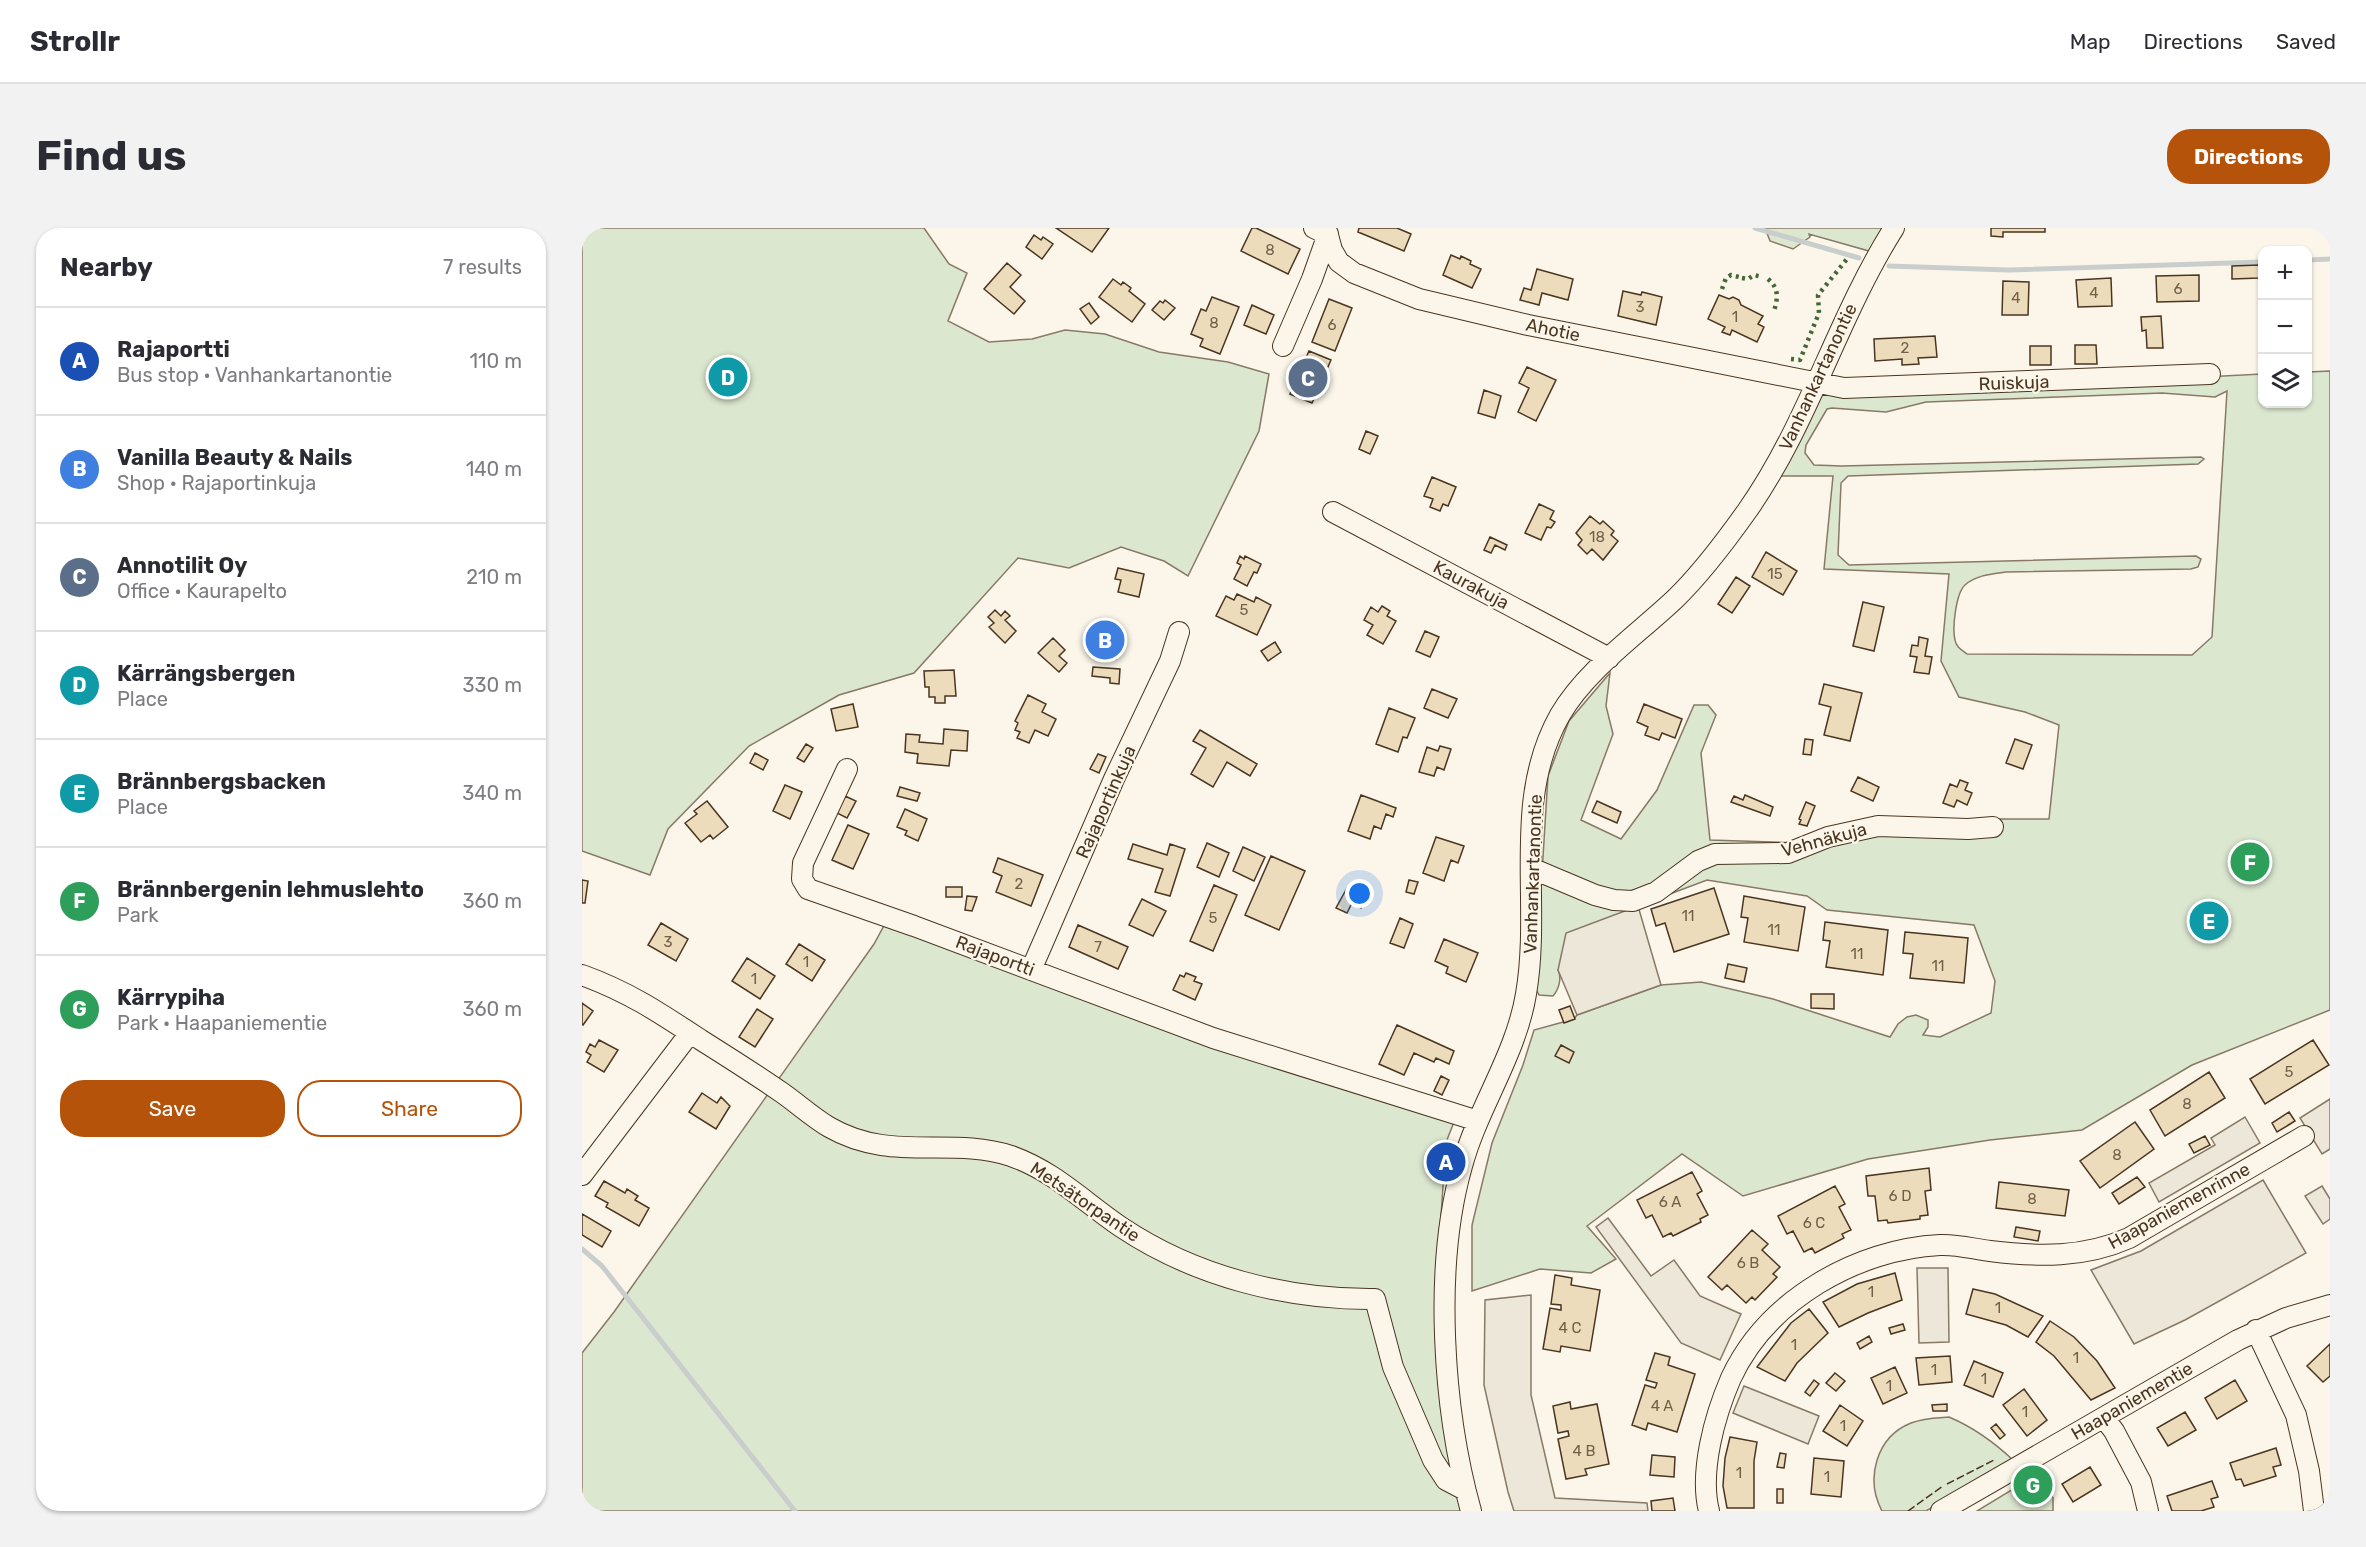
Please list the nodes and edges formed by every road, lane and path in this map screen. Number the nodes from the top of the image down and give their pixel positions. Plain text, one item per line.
1 (1894, 228) edge
2 (1324, 230) edge
3 (1354, 273) junction
4 (1312, 279) junction
5 (1283, 346) dead end
6 (2210, 374) dead end
7 (1818, 384) junction
8 (1333, 512) dead end
9 (1179, 632) dead end
10 (1610, 658) junction
11 (847, 769) dead end
12 (1993, 827) dead end
13 (1531, 868) junction
14 (1031, 970) junction
15 (582, 975) edge
16 (690, 1033) junction
17 (1478, 1121) junction
18 (2304, 1136) dead end
19 (582, 1175) edge
20 (2330, 1305) edge
21 (2256, 1330) junction
22 (2104, 1418) junction
23 (1465, 1490) junction
24 (1471, 1511) edge
25 (1709, 1511) edge
26 (1941, 1511) edge
27 (2148, 1511) edge
28 (2314, 1511) edge

1 - 7 street, Vanhankartanontie
2 - 3 street, Ahotie
2 - 4 street
3 - 4 street
3 - 7 street, Ahotie
4 - 5 street
6 - 7 street, Ruiskuja
7 - 10 street, Vanhankartanontie
8 - 10 street, Kaurakuja
9 - 14 street, Rajaportinkuja
10 - 13 street, Vanhankartanontie
11 - 14 street, Rajaportti
12 - 13 street, Vehnäkuja
13 - 17 street, Vanhankartanontie
14 - 17 street, Rajaportti
15 - 16 street, Metsätorpantie
16 - 19 street
16 - 23 street, Metsätorpantie
17 - 23 street, Vanhankartanontie
18 - 25 street, Haapaniemenrinne
20 - 21 street, Haapaniementie
21 - 22 street, Haapaniementie
21 - 28 street
22 - 26 street, Haapaniementie
22 - 27 street
23 - 24 street, Vanhankartanontie

